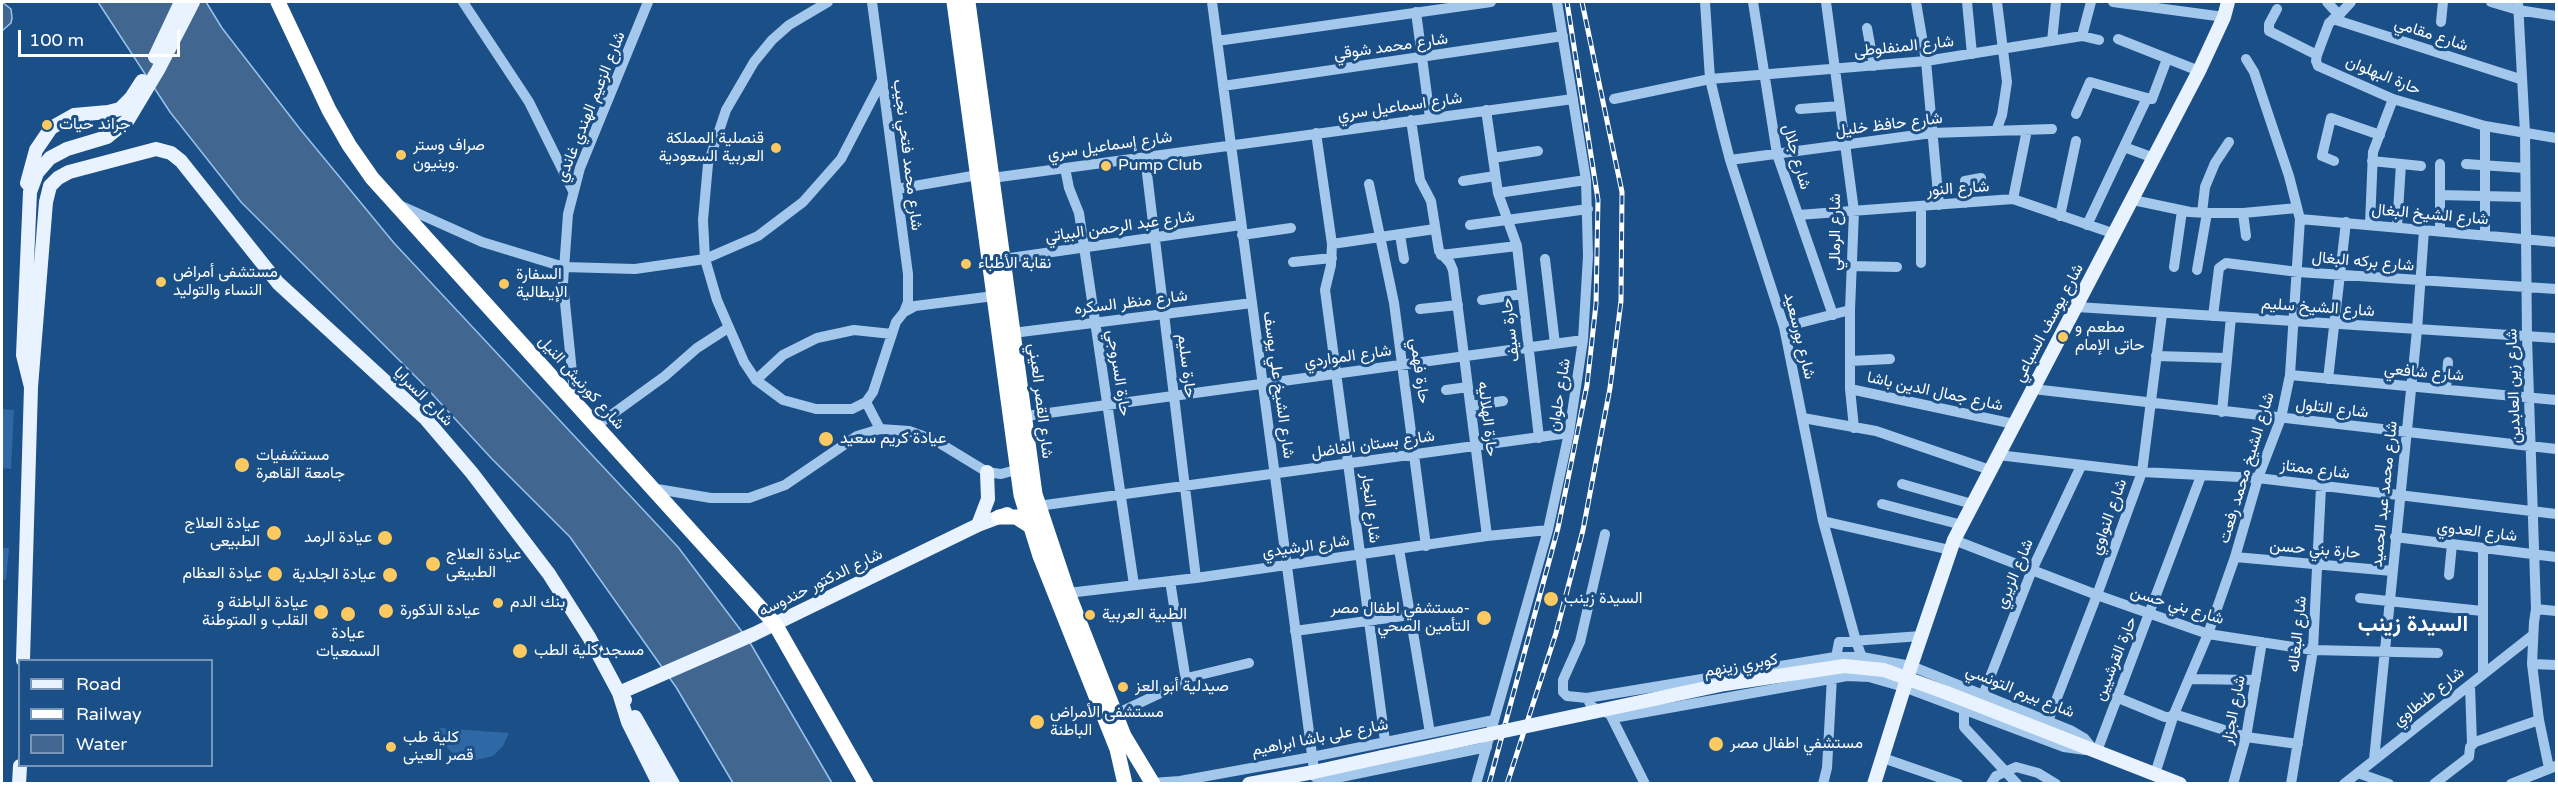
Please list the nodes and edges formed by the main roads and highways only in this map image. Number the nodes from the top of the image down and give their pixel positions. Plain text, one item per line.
1 (181, 2) edge
2 (193, 2) edge
3 (278, 2) edge
4 (954, 2) edge
5 (968, 2) edge
6 (2228, 2) edge
7 (138, 96) junction
8 (104, 112) junction
9 (107, 137) junction
10 (40, 142) junction
11 (50, 158) junction
12 (985, 177) junction
13 (23, 355) junction
14 (31, 387) junction
15 (1017, 417) junction
16 (987, 472) road end
17 (1031, 508) junction
18 (999, 517) junction
19 (978, 525) junction
20 (1030, 526) junction
21 (781, 626) junction
22 (23, 659) edge
23 (619, 693) junction
24 (2095, 751) joint
25 (1382, 757) joint
26 (20, 767) edge
27 (19, 783) edge
28 (658, 783) edge
29 (673, 783) edge
30 (866, 783) edge
31 (1125, 783) edge
32 (1152, 783) edge
33 (1249, 783) edge
34 (1875, 783) edge
35 (2180, 783) edge

1 - 7 main road
2 - 7 main road
3 - 21 highway, شارع كورنيش النيل
4 - 12 highway, شارع القصر العيني
5 - 12 highway, شارع القصر العيني
6 - 34 main road, شارع يوسف السباعي
7 - 8 main road
7 - 9 main road
8 - 9 main road
8 - 10 main road
9 - 11 main road
10 - 11 main road
10 - 13 main road
11 - 13 main road
12 - 15 highway, شارع القصر العيني
12 - 15 highway, شارع القصر العيني
13 - 14 main road
14 - 22 main road
14 - 23 main road, شارع السرايا
15 - 17 highway, شارع القصر العيني
15 - 17 highway, شارع القصر العيني
16 - 19 main road
17 - 18 main road, شارع الدكتور حندوسه
17 - 20 highway, شارع القصر العيني
17 - 32 highway, شارع القصر العيني
18 - 19 main road, شارع الدكتور حندوسه
18 - 20 highway
19 - 21 main road, شارع الدكتور حندوسه
20 - 31 highway, شارع القصر العيني
21 - 23 main road, شارع الدكتور حندوسه
21 - 30 highway, شارع كورنيش النيل
23 - 28 main road, شارع السرايا
23 - 29 main road, شارع السرايا
24 - 25 main road, كوبري زينهم, bridge
24 - 35 main road, شارع بيرم التونسي
25 - 33 main road, شارع على باشا ابراهيم
26 - 27 main road

